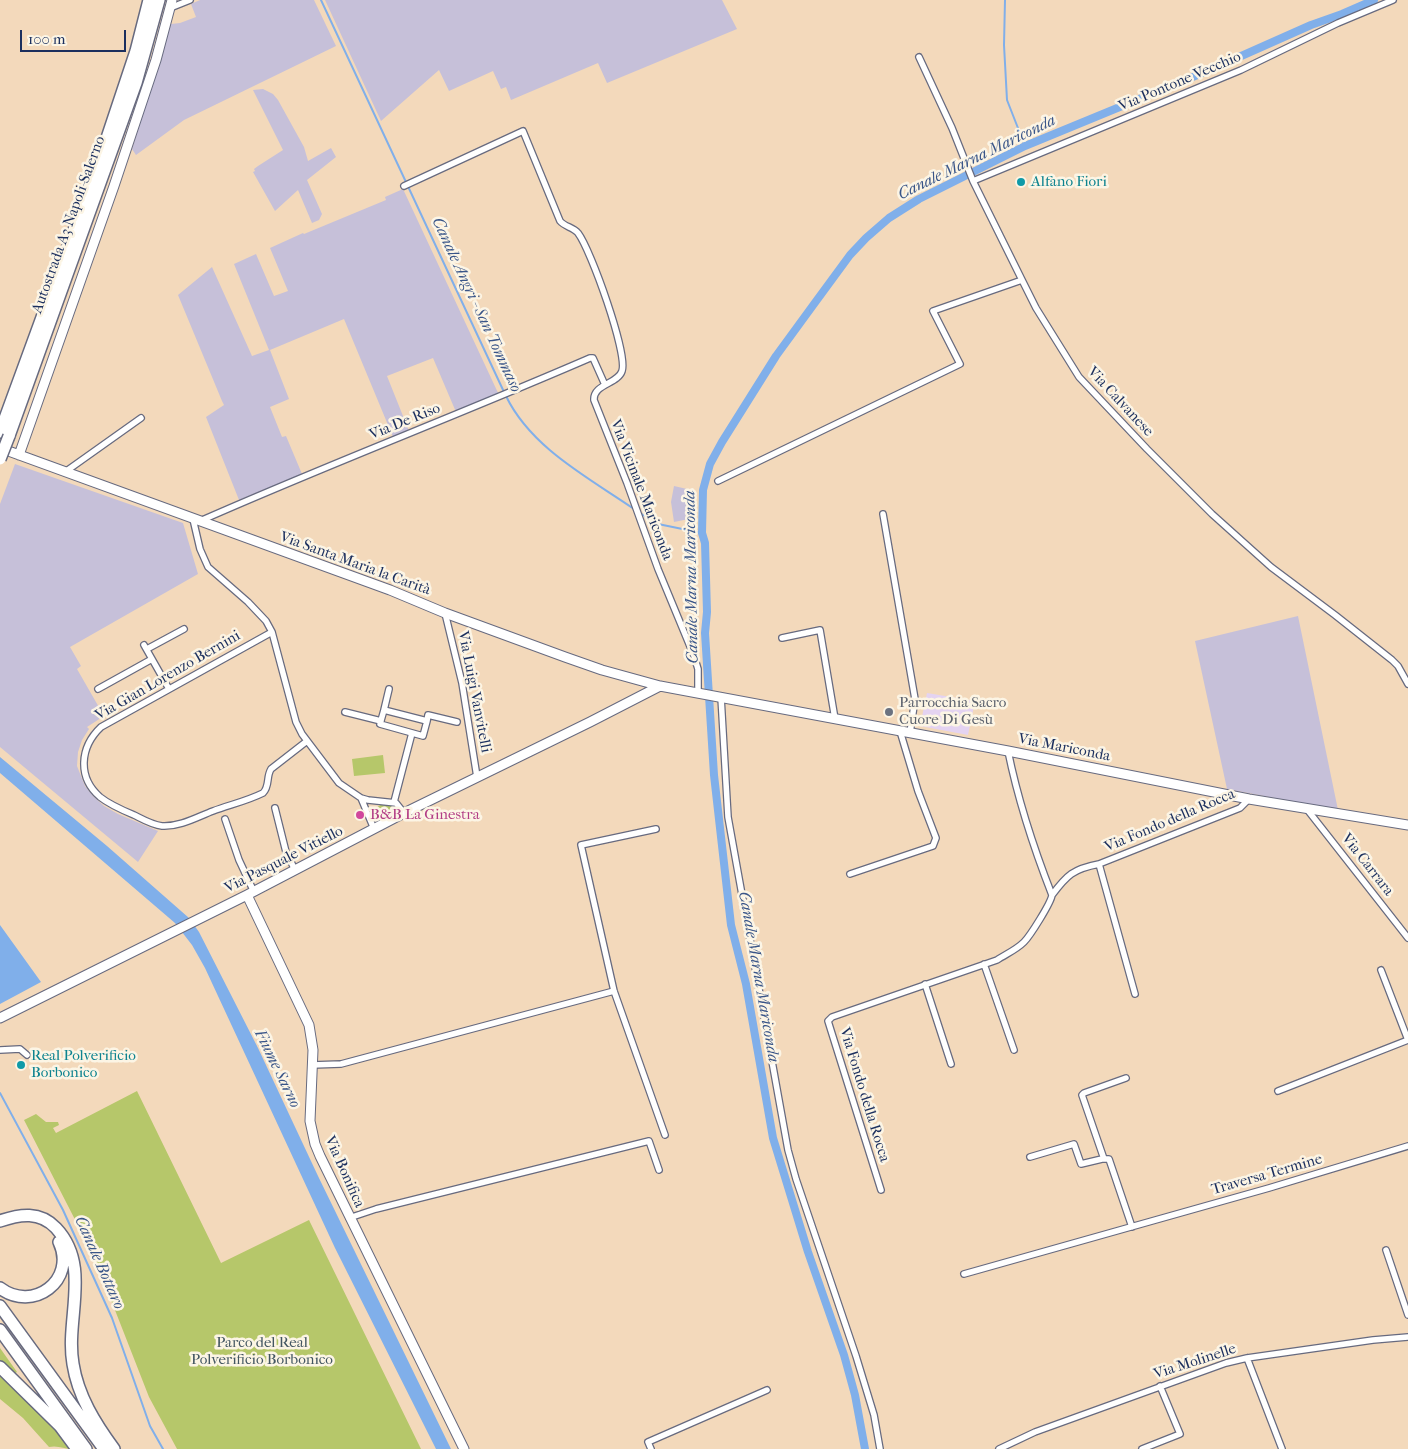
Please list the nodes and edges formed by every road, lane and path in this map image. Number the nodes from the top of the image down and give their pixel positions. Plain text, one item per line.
1 (149, 0) edge
2 (159, 0) edge
3 (190, 0) edge
4 (1393, 0) edge
5 (171, 4) edge
6 (919, 57) dead end
7 (973, 179) junction
8 (404, 186) dead end
9 (1022, 280) junction
10 (605, 385) junction
11 (141, 418) dead end
12 (4, 434) edge
13 (0, 448) edge
14 (19, 455) junction
15 (0, 459) edge
16 (65, 472) junction
17 (718, 482) dead end
18 (883, 514) dead end
19 (196, 520) junction
20 (445, 613) junction
21 (184, 628) dead end
22 (272, 632) junction
23 (782, 638) dead end
24 (152, 659) junction
25 (1408, 684) edge
26 (660, 686) junction
27 (98, 688) dead end
28 (169, 689) junction
29 (389, 689) dead end
30 (701, 693) junction
31 (718, 696) junction
32 (384, 710) junction
33 (345, 712) dead end
34 (835, 719) junction
35 (381, 721) junction
36 (427, 721) junction
37 (457, 722) dead end
38 (900, 731) junction
39 (412, 733) junction
40 (910, 733) junction
41 (307, 741) junction
42 (1008, 751) junction
43 (477, 777) junction
44 (361, 798) junction
45 (1249, 799) junction
46 (380, 802) junction
47 (394, 802) junction
48 (275, 808) dead end
49 (1306, 808) junction
50 (404, 813) junction
51 (370, 818) junction
52 (225, 819) dead end
53 (1408, 825) edge
54 (374, 829) junction
55 (656, 829) dead end
56 (1099, 864) junction
57 (295, 870) junction
58 (850, 874) dead end
59 (250, 894) junction
60 (1052, 895) junction
61 (1408, 938) edge
62 (984, 964) junction
63 (1381, 970) dead end
64 (925, 984) junction
65 (614, 991) junction
66 (1136, 994) dead end
67 (0, 1018) edge
68 (0, 1050) edge
69 (1014, 1050) dead end
70 (27, 1055) dead end
71 (951, 1064) dead end
72 (312, 1065) junction
73 (1126, 1078) dead end
74 (1278, 1091) dead end
75 (665, 1135) dead end
76 (1408, 1146) edge
77 (1030, 1157) dead end
78 (1104, 1159) junction
79 (659, 1170) dead end
80 (881, 1190) dead end
81 (349, 1218) junction
82 (0, 1221) edge
83 (0, 1227) edge
84 (1132, 1227) junction
85 (1386, 1250) dead end
86 (964, 1274) dead end
87 (0, 1288) edge
88 (0, 1306) edge
89 (1408, 1315) edge
90 (0, 1330) edge
91 (1408, 1337) edge
92 (1247, 1358) junction
93 (0, 1367) edge
94 (1160, 1386) junction
95 (767, 1390) dead end
96 (77, 1449) edge
97 (86, 1449) edge
98 (104, 1449) edge
99 (114, 1449) edge
100 (464, 1449) edge
101 (651, 1449) edge
102 (880, 1449) edge
103 (999, 1449) edge
104 (1142, 1449) edge
105 (1282, 1449) edge

1 - 12 highway, Autostrada A3 Napoli-Salerno
2 - 12 highway, Autostrada A3 Napoli-Salerno
3 - 5 street
4 - 7 street, Via Pontone Vecchio
5 - 14 street
6 - 7 street, Via Calvanese
7 - 9 street, Via Calvanese
8 - 10 street
9 - 17 street
9 - 25 street, Via Calvanese
10 - 19 street, Via De Riso
10 - 30 street, Via Vicinale Mariconda
11 - 16 street
12 - 15 highway, Autostrada A3 Napoli-Salerno, bridge
13 - 14 street, Via Santa Maria la Carità
14 - 16 street, Via Santa Maria la Carità
16 - 19 street, Via Santa Maria la Carità
18 - 40 street
19 - 20 street, Via Santa Maria la Carità
19 - 22 street
20 - 26 street, Via Santa Maria la Carità
20 - 43 street, Via Luigi Vanvitelli
21 - 24 street
22 - 28 street, Via Gian Lorenzo Bernini
22 - 41 street
23 - 34 street
24 - 27 street
24 - 28 street
26 - 30 street, Via Santa Maria la Carità
26 - 43 street, Via Pasquale Vitiello
28 - 41 street, Via Gian Lorenzo Bernini
29 - 32 street
30 - 31 street, Via Santa Maria la Carità
31 - 34 street, Via Mariconda
31 - 102 street
32 - 35 street
32 - 36 street
33 - 35 street
34 - 38 street, Via Mariconda
35 - 39 street
36 - 37 street
36 - 39 street
38 - 40 street, Via Mariconda
38 - 58 street
39 - 47 street
40 - 42 street, Via Mariconda
41 - 44 street
42 - 45 street, Via Mariconda
42 - 60 street
43 - 50 street, Via Pasquale Vitiello
44 - 46 street
44 - 51 street
45 - 49 street, Via Mariconda
45 - 56 street, Via Fondo della Rocca
46 - 47 street
46 - 51 street
47 - 50 street
48 - 57 street
49 - 53 street, Via Mariconda
49 - 61 street, Via Carrara
50 - 54 street, Via Pasquale Vitiello
51 - 54 street
52 - 59 street
54 - 57 street, Via Pasquale Vitiello
55 - 65 street
56 - 60 street, Via Fondo della Rocca
56 - 66 street, Via Fondo della Rocca
57 - 59 street, Via Pasquale Vitiello
59 - 67 street, Via Pasquale Vitiello
59 - 72 street, Via Bonifica
60 - 62 street, Via Fondo della Rocca
62 - 64 street, Via Fondo della Rocca
62 - 69 street
63 - 74 street
64 - 71 street
64 - 80 street, Via Fondo della Rocca
65 - 72 street
65 - 75 street
68 - 70 street
72 - 81 street, Via Bonifica
73 - 78 street
76 - 84 street, Traversa Termine
77 - 78 street
78 - 84 street
79 - 81 street
81 - 100 street, Via Bonifica
82 - 99 highway
83 - 87 highway
84 - 86 street, Traversa Termine
85 - 89 street
88 - 98 highway
90 - 97 highway
91 - 92 street, Via Molinelle
92 - 94 street, Via Molinelle
92 - 105 street
93 - 96 highway
94 - 103 street, Via Molinelle
94 - 104 street
95 - 101 street

